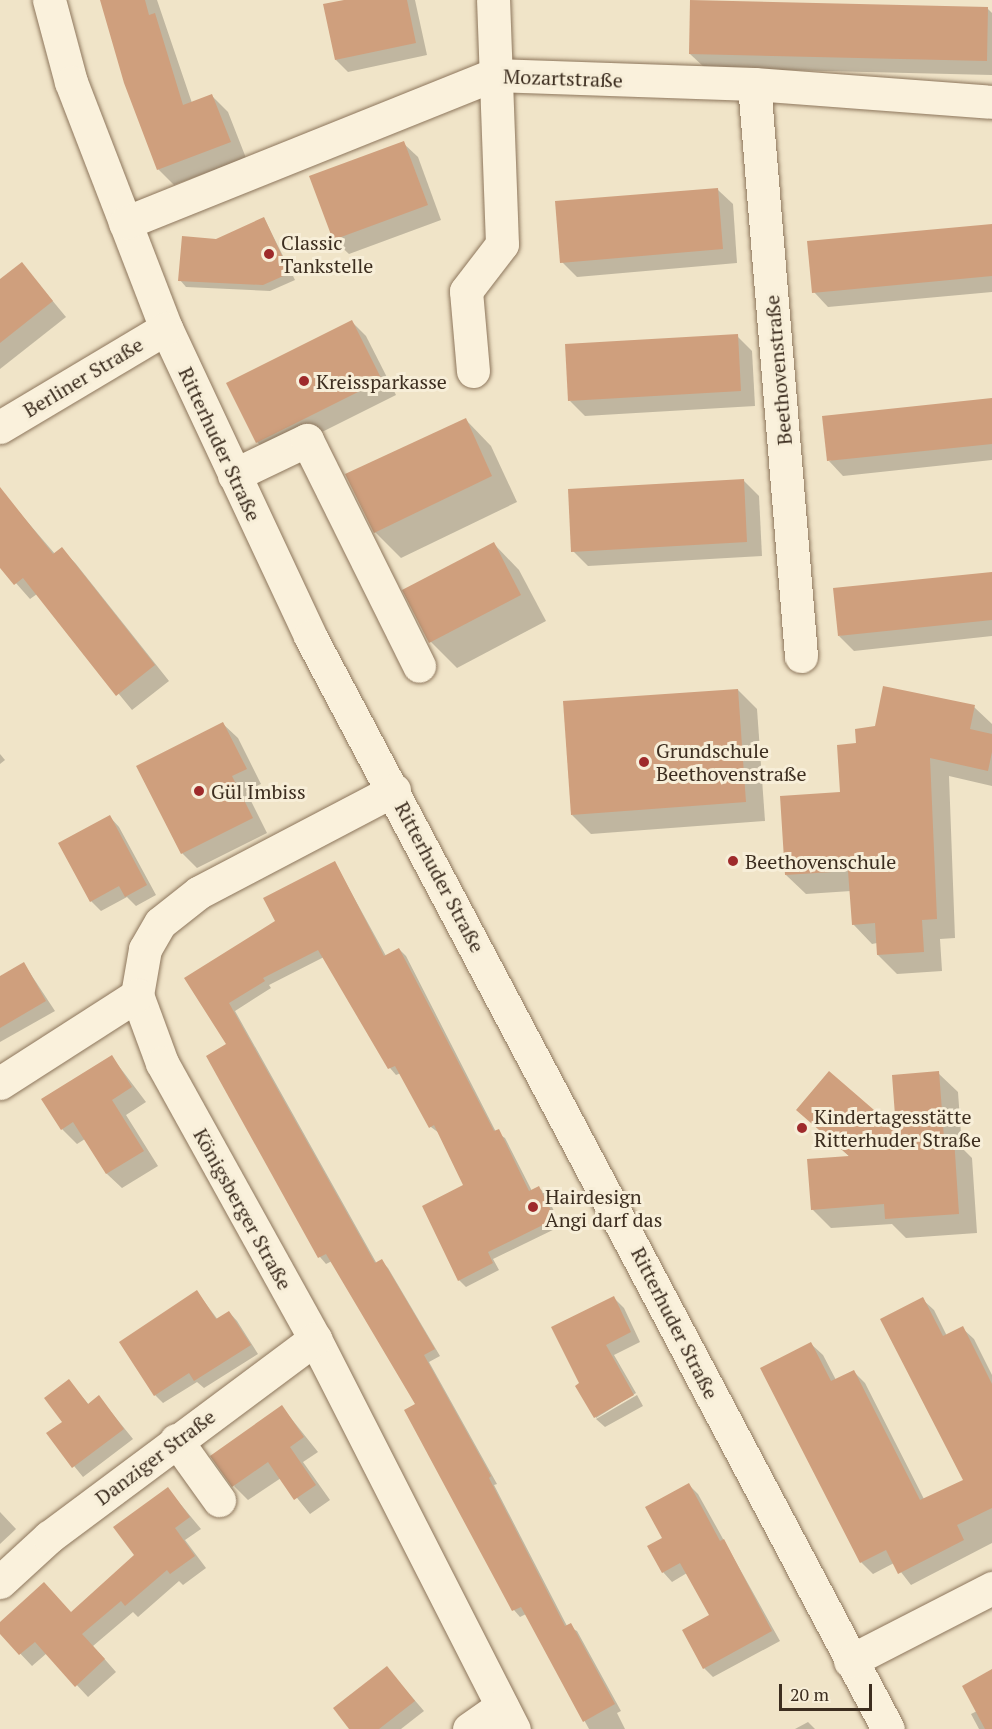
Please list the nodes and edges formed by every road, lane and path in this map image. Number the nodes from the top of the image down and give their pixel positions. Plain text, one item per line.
1 (49, 0) edge
2 (494, 0) edge
3 (494, 75) junction
4 (754, 84) junction
5 (992, 102) edge
6 (125, 224) junction
7 (166, 328) junction
8 (473, 371) dead end
9 (0, 427) edge
10 (234, 475) junction
11 (801, 656) dead end
12 (419, 666) dead end
13 (394, 790) junction
14 (137, 995) junction
15 (0, 1083) edge
16 (315, 1339) junction
17 (176, 1440) junction
18 (219, 1500) dead end
19 (0, 1582) edge
20 (992, 1588) edge
21 (850, 1661) junction
22 (508, 1718) edge
23 (469, 1729) edge
24 (888, 1729) edge

1 - 6 street, Ritterhuder Straße
2 - 3 street
3 - 4 street, Mozartstraße
3 - 6 street, Mozartstraße
3 - 8 street
4 - 5 street, Mozartstraße
4 - 11 street, Beethovenstraße
6 - 7 street, Ritterhuder Straße
7 - 9 street, Berliner Straße
7 - 10 street, Ritterhuder Straße
10 - 12 street
10 - 13 street, Ritterhuder Straße
13 - 14 street
13 - 21 street, Ritterhuder Straße
14 - 15 street
14 - 16 street, Königsberger Straße
16 - 17 street, Danziger Straße
16 - 22 street, Königsberger Straße
17 - 18 street
17 - 19 street, Danziger Straße
20 - 21 street
21 - 24 street, Ritterhuder Straße
22 - 23 street

